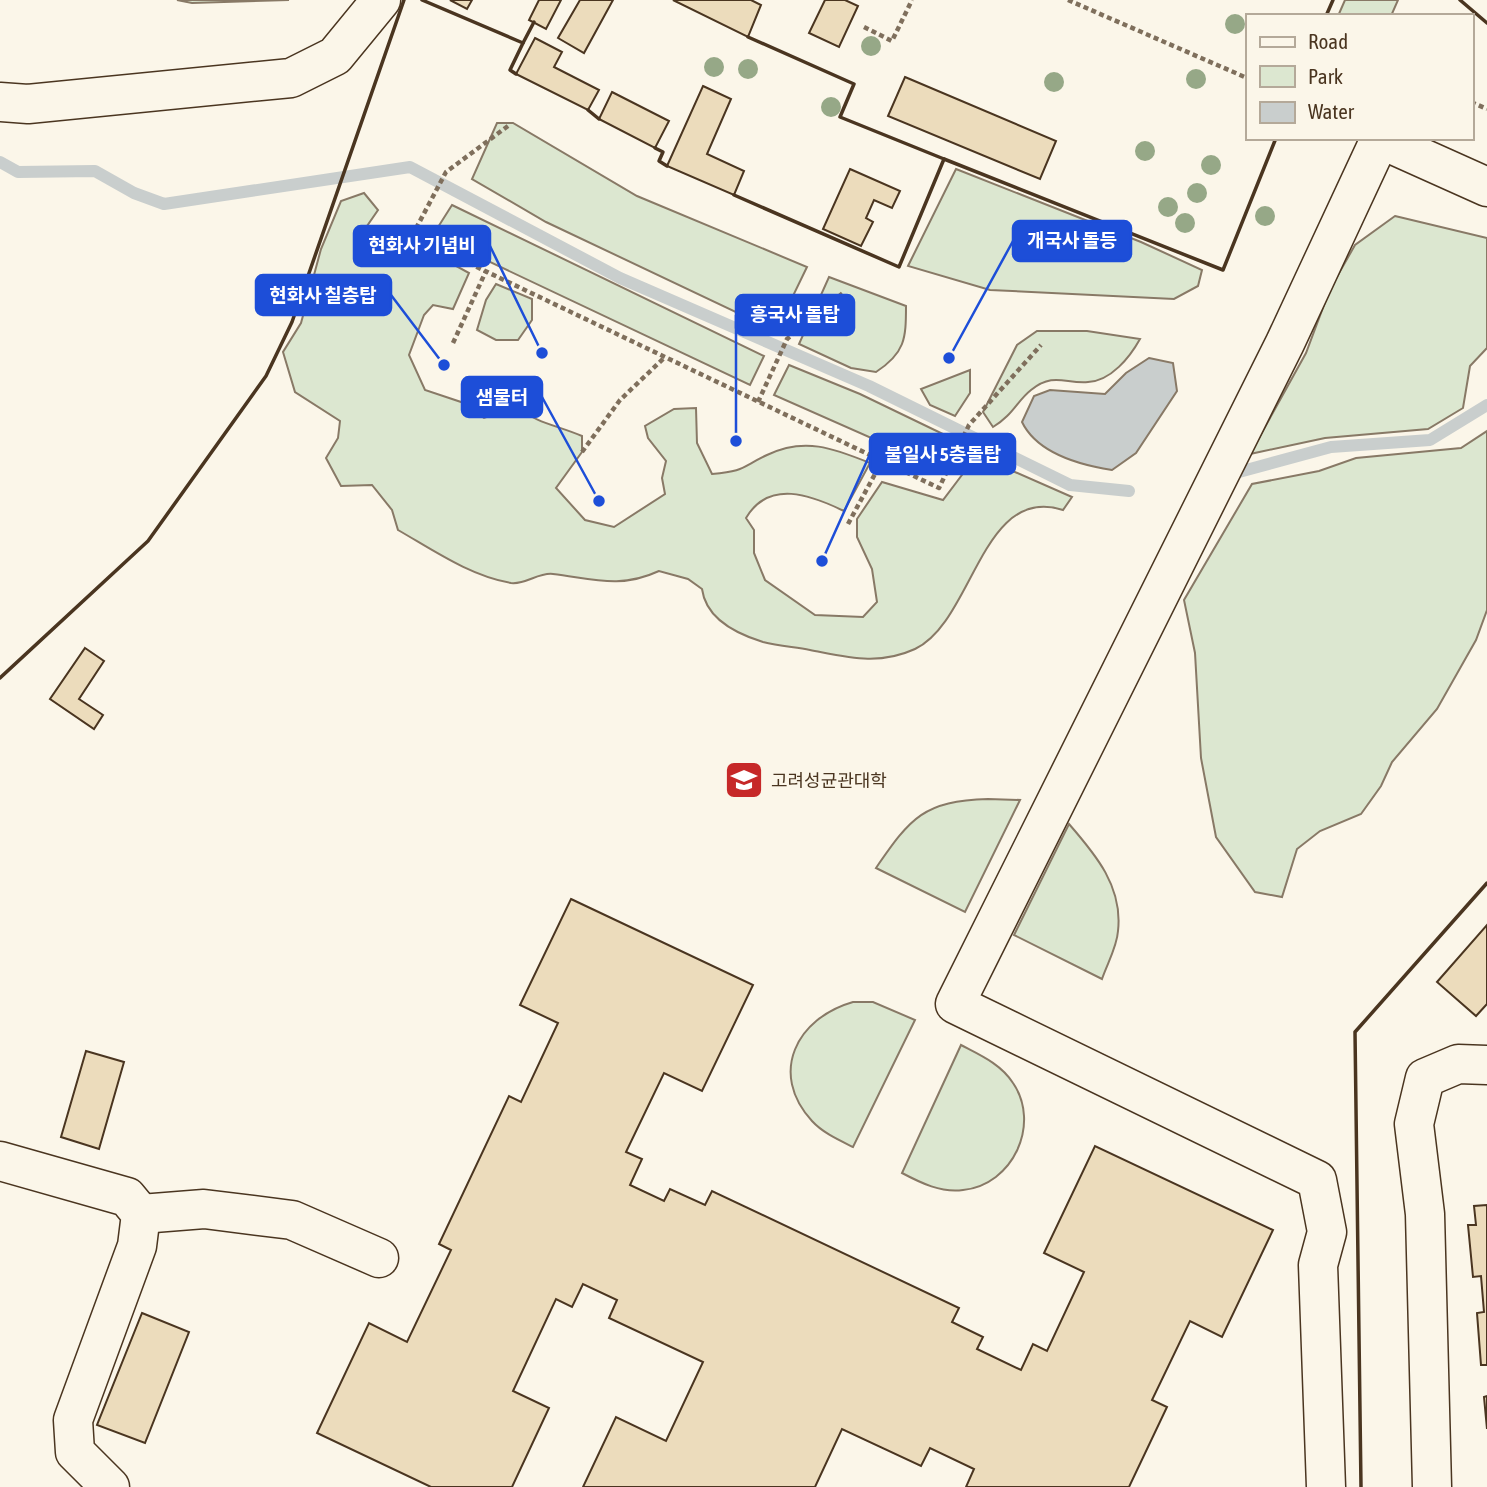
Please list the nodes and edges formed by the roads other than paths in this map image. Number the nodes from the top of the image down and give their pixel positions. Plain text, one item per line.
1 (381, 0) edge
2 (0, 102) edge
3 (1380, 140) edge
4 (1382, 140) edge
5 (1487, 187) edge
6 (1487, 1065) edge
7 (0, 1161) edge
8 (141, 1214) junction
9 (379, 1258) dead end
10 (110, 1487) edge
11 (1326, 1487) edge
12 (1432, 1487) edge

1 - 2 street
3 - 11 street
4 - 5 street
6 - 12 street
7 - 8 street
8 - 9 street
8 - 10 street

